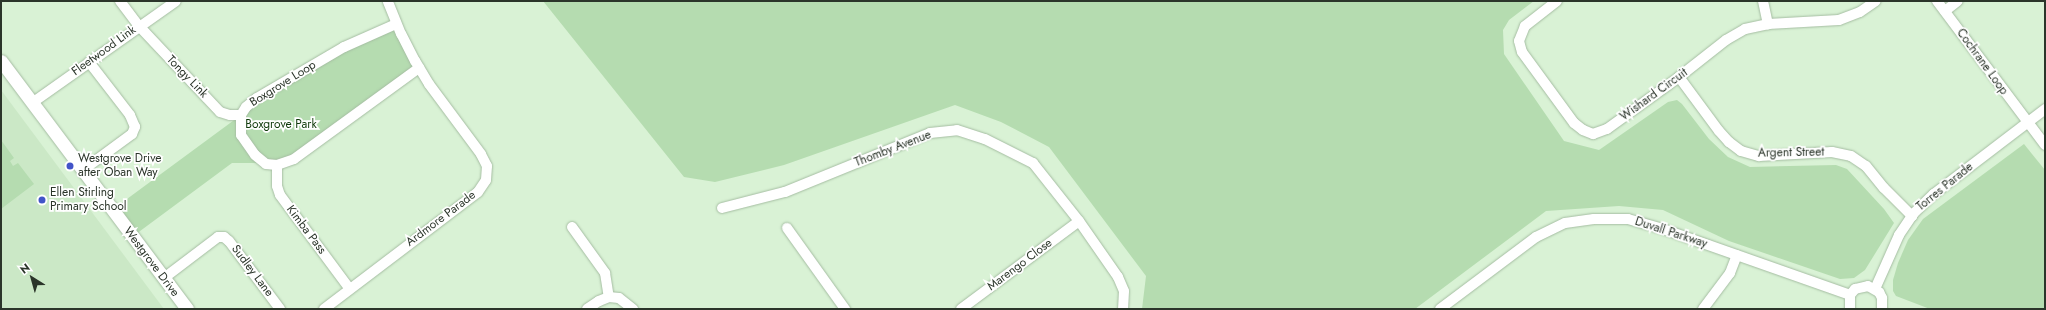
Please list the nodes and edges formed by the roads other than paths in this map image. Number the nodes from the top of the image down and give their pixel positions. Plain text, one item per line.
1 (120, 1) edge
2 (176, 1) edge
3 (388, 1) edge
4 (1557, 1) edge
5 (1763, 1) edge
6 (1876, 1) edge
7 (1937, 1) edge
8 (1958, 1) edge
9 (1945, 11) junction
10 (396, 24) junction
11 (1768, 24) junction
12 (139, 26) junction
13 (1, 61) edge
14 (89, 62) junction
15 (419, 68) junction
16 (1679, 77) junction
17 (32, 103) junction
18 (2045, 109) edge
19 (241, 115) junction
20 (2027, 122) junction
21 (2045, 146) edge
22 (278, 165) junction
23 (83, 170) junction
24 (722, 208) dead end
25 (1912, 216) junction
26 (1079, 221) junction
27 (572, 227) dead end
28 (787, 228) dead end
29 (1737, 255) junction
30 (164, 278) junction
31 (349, 288) junction
32 (1875, 289) junction
33 (1850, 296) junction
34 (609, 297) junction
35 (187, 309) edge
36 (280, 309) edge
37 (324, 309) edge
38 (587, 309) edge
39 (633, 309) edge
40 (845, 309) edge
41 (962, 309) edge
42 (1123, 309) edge
43 (1440, 309) edge
44 (1703, 309) edge
45 (1850, 309) edge
46 (1882, 309) edge

1 - 12 street, Tongy Link
2 - 12 street, Fleetwood Link
3 - 10 street, Ardmore Parade
4 - 16 street, Wishard Circuit
5 - 11 street
6 - 11 street, Wishard Circuit
7 - 9 street, Cochrane Loop
8 - 9 street
9 - 20 street, Cochrane Loop
10 - 15 street, Ardmore Parade
10 - 19 street, Boxgrove Loop
11 - 16 street, Wishard Circuit
12 - 14 street, Fleetwood Link
12 - 19 street, Tongy Link
13 - 17 street, Westgrove Drive
14 - 17 street, Fleetwood Link
14 - 23 street
15 - 22 street
15 - 31 street, Ardmore Parade
16 - 25 street, Argent Street
17 - 23 street, Westgrove Drive
18 - 20 street, Torres Parade
19 - 22 street, Boxgrove Loop
20 - 21 street, Cochrane Loop
20 - 25 street, Torres Parade
22 - 31 street, Kimba Pass
23 - 30 street, Westgrove Drive
24 - 26 street, Thomby Avenue
25 - 32 street, Torres Parade
26 - 41 street, Marengo Close
26 - 42 street, Thomby Avenue
27 - 34 street
28 - 40 street
29 - 33 street, Duvall Parkway
29 - 43 street, Duvall Parkway
29 - 44 street
30 - 35 street, Westgrove Drive
30 - 36 street, Sudley Lane
31 - 37 street, Ardmore Parade
32 - 33 street
32 - 46 street
33 - 45 street
34 - 38 street
34 - 39 street

